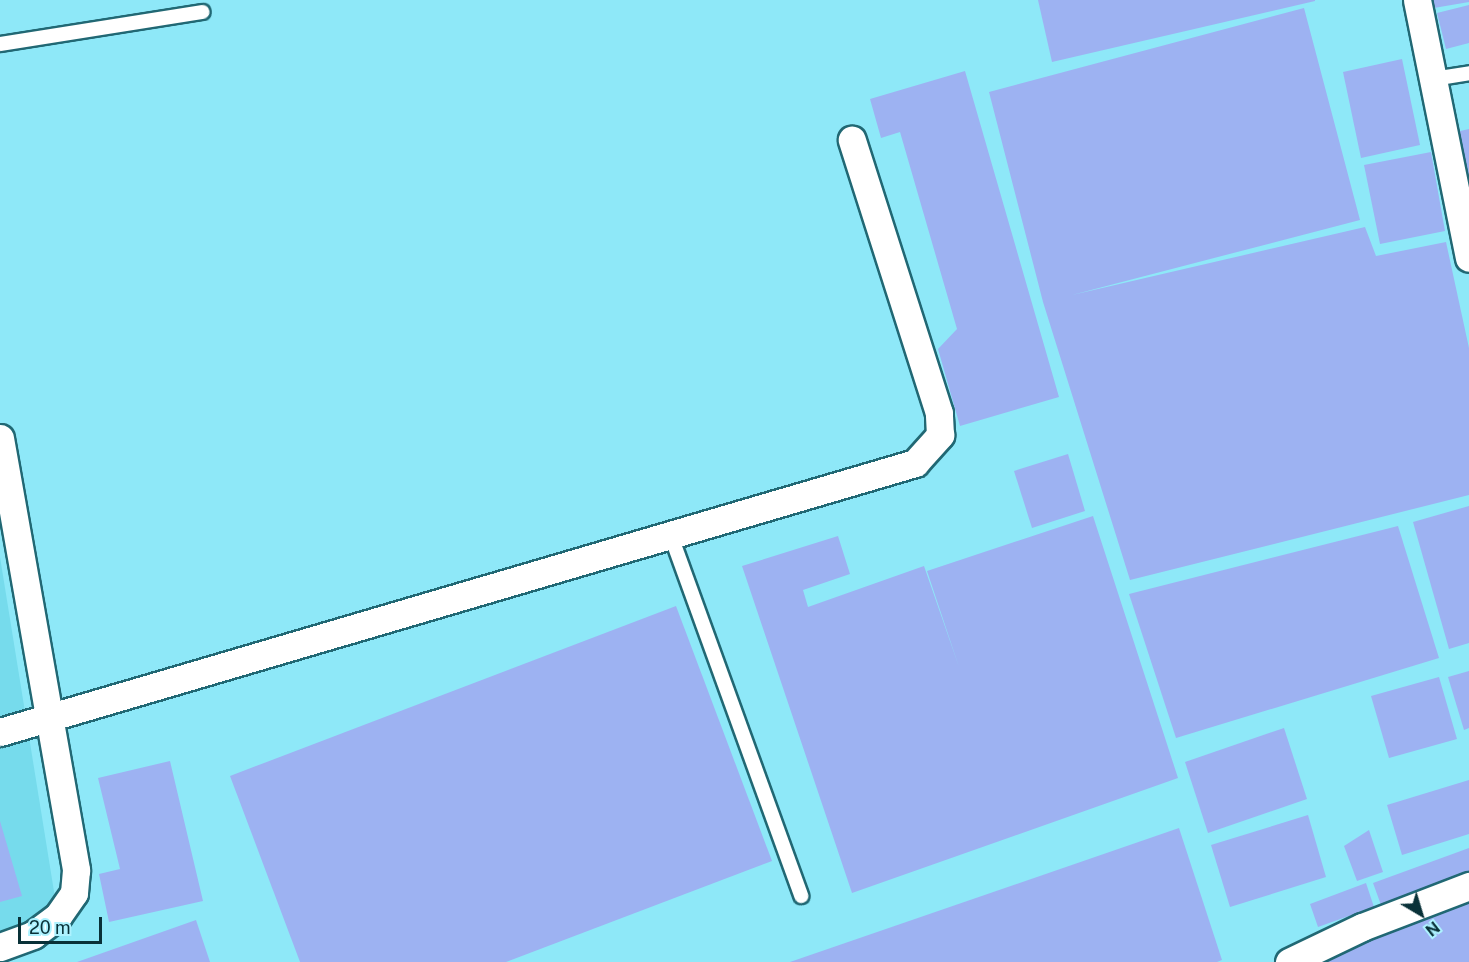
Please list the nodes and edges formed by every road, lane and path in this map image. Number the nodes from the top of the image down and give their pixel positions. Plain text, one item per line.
1 (1417, 0) edge
2 (202, 12) dead end
3 (0, 44) edge
4 (1469, 73) edge
5 (1433, 79) junction
6 (852, 140) dead end
7 (1469, 258) edge
8 (0, 438) edge
9 (671, 536) junction
10 (49, 718) junction
11 (0, 732) edge
12 (1469, 886) edge
13 (801, 896) dead end
14 (0, 947) edge
15 (1289, 962) edge

1 - 5 street
2 - 3 lane
4 - 5 lane
5 - 7 street
6 - 9 street
8 - 10 street
9 - 10 street
9 - 13 lane
10 - 11 street
10 - 14 street
12 - 15 street

